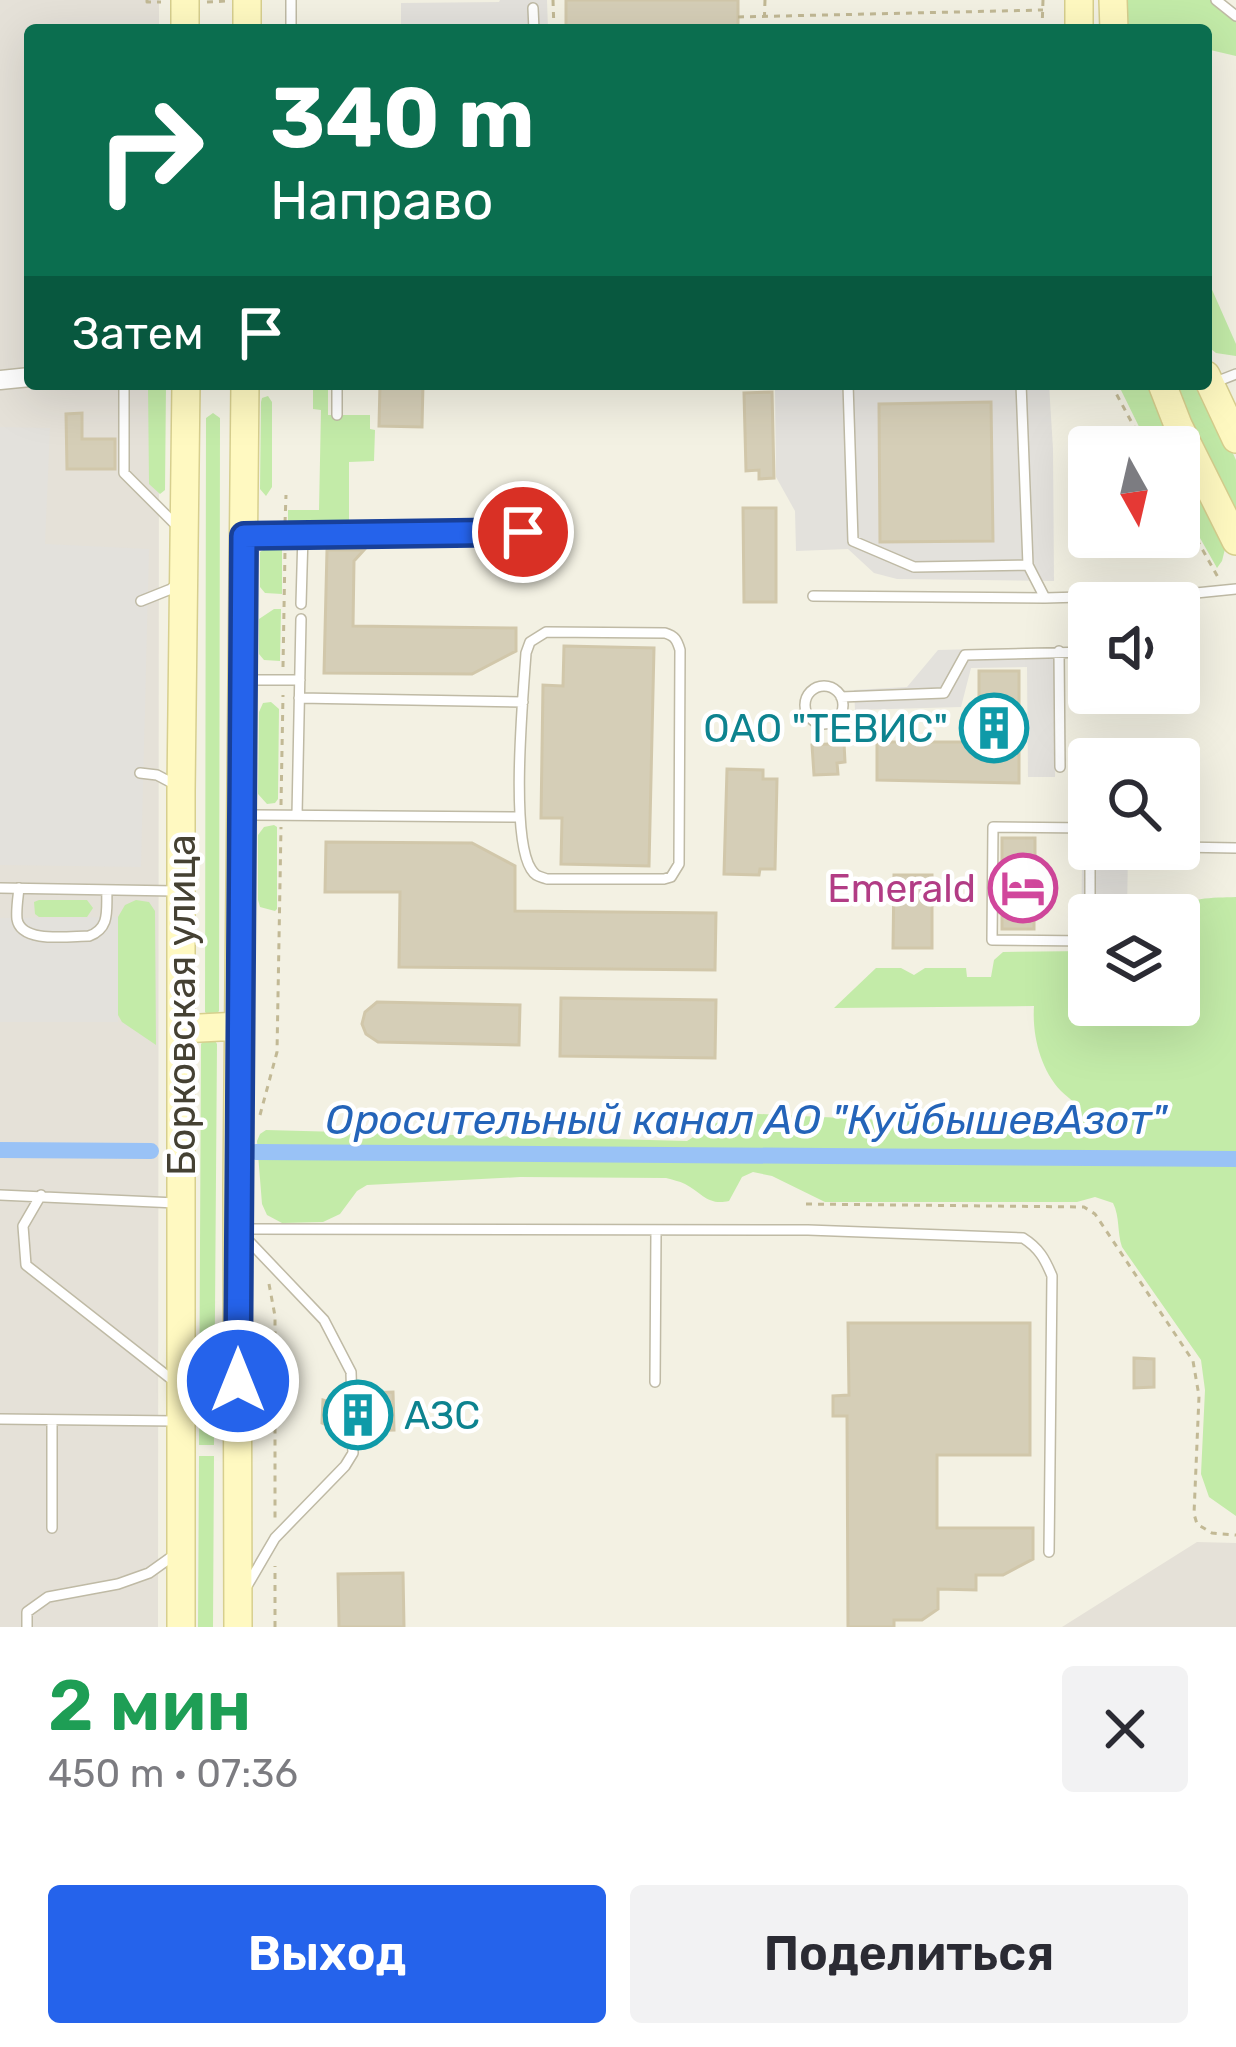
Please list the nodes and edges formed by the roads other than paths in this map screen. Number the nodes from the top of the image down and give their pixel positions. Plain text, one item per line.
1 (1216, 0) edge
2 (533, 8) dead end
3 (1236, 16) edge
4 (534, 24) edge
5 (1217, 378) edge
6 (124, 390) edge
7 (186, 390) edge
8 (245, 390) edge
9 (337, 390) edge
10 (848, 390) edge
11 (1021, 390) edge
12 (1164, 390) edge
13 (337, 415) dead end
14 (1236, 439) edge
15 (523, 532) dead end
16 (185, 534) junction
17 (303, 535) junction
18 (244, 536) junction
19 (1236, 541) edge
20 (1028, 565) junction
21 (185, 567) junction
22 (1231, 590) edge
23 (1200, 592) edge
24 (813, 596) dead end
25 (1046, 598) junction
26 (1068, 598) edge
27 (301, 604) dead end
28 (301, 620) dead end
29 (184, 624) junction
30 (1059, 651) junction
31 (1068, 651) edge
32 (243, 680) junction
33 (300, 680) junction
34 (841, 697) junction
35 (299, 698) junction
36 (523, 702) junction
37 (181, 754) junction
38 (1060, 767) dead end
39 (181, 791) junction
40 (242, 814) junction
41 (297, 815) junction
42 (519, 817) junction
43 (1068, 828) edge
44 (1200, 847) edge
45 (1236, 848) edge
46 (0, 888) edge
47 (19, 888) junction
48 (107, 890) junction
49 (181, 891) junction
50 (1068, 941) edge
51 (239, 1026) junction
52 (182, 1029) junction
53 (0, 1195) edge
54 (41, 1195) junction
55 (182, 1203) junction
56 (238, 1229) junction
57 (656, 1232) junction
58 (655, 1382) dead end
59 (180, 1386) junction
60 (352, 1406) dead end
61 (0, 1419) edge
62 (52, 1420) junction
63 (181, 1421) junction
64 (352, 1431) dead end
65 (52, 1528) dead end
66 (181, 1550) junction
67 (1049, 1552) dead end
68 (238, 1614) edge
69 (27, 1627) edge
70 (181, 1627) edge

1 - 3 lane
2 - 4 lane
5 - 14 main road
6 - 16 lane
7 - 16 main road, Борковская улица
8 - 18 main road, Борковская улица
9 - 13 lane
10 - 20 lane
11 - 20 lane
12 - 19 main road
15 - 17 lane
16 - 21 main road, Борковская улица
17 - 18 lane
17 - 27 lane
18 - 32 main road, Борковская улица
20 - 25 lane
21 - 29 main road, Борковская улица
21 - 29 lane
22 - 23 lane
24 - 25 lane
25 - 26 lane
28 - 33 lane
29 - 37 main road, Борковская улица
30 - 31 lane
30 - 34 lane
30 - 38 lane
32 - 33 lane
32 - 40 main road, Борковская улица
33 - 35 lane
34 - 34 lane
35 - 36 lane
35 - 41 lane
36 - 42 lane
36 - 42 lane
37 - 39 main road, Борковская улица
37 - 39 lane
39 - 49 main road, Борковская улица
40 - 41 lane
40 - 51 main road, Борковская улица
41 - 42 lane
43 - 50 lane
44 - 45 lane
46 - 47 lane
47 - 48 lane
47 - 48 lane
48 - 49 lane
49 - 52 main road, Борковская улица
51 - 52 main road
51 - 56 main road, Борковская улица
52 - 55 main road, Борковская улица
53 - 54 lane
54 - 55 lane
54 - 59 lane
55 - 59 main road, Борковская улица
56 - 57 lane
56 - 60 lane
56 - 68 main road, Борковская улица
57 - 58 lane
57 - 67 lane
59 - 63 main road, Борковская улица
61 - 62 lane
62 - 63 lane
62 - 65 lane
63 - 66 main road, Борковская улица
64 - 68 lane
66 - 69 lane
66 - 70 main road, Борковская улица

